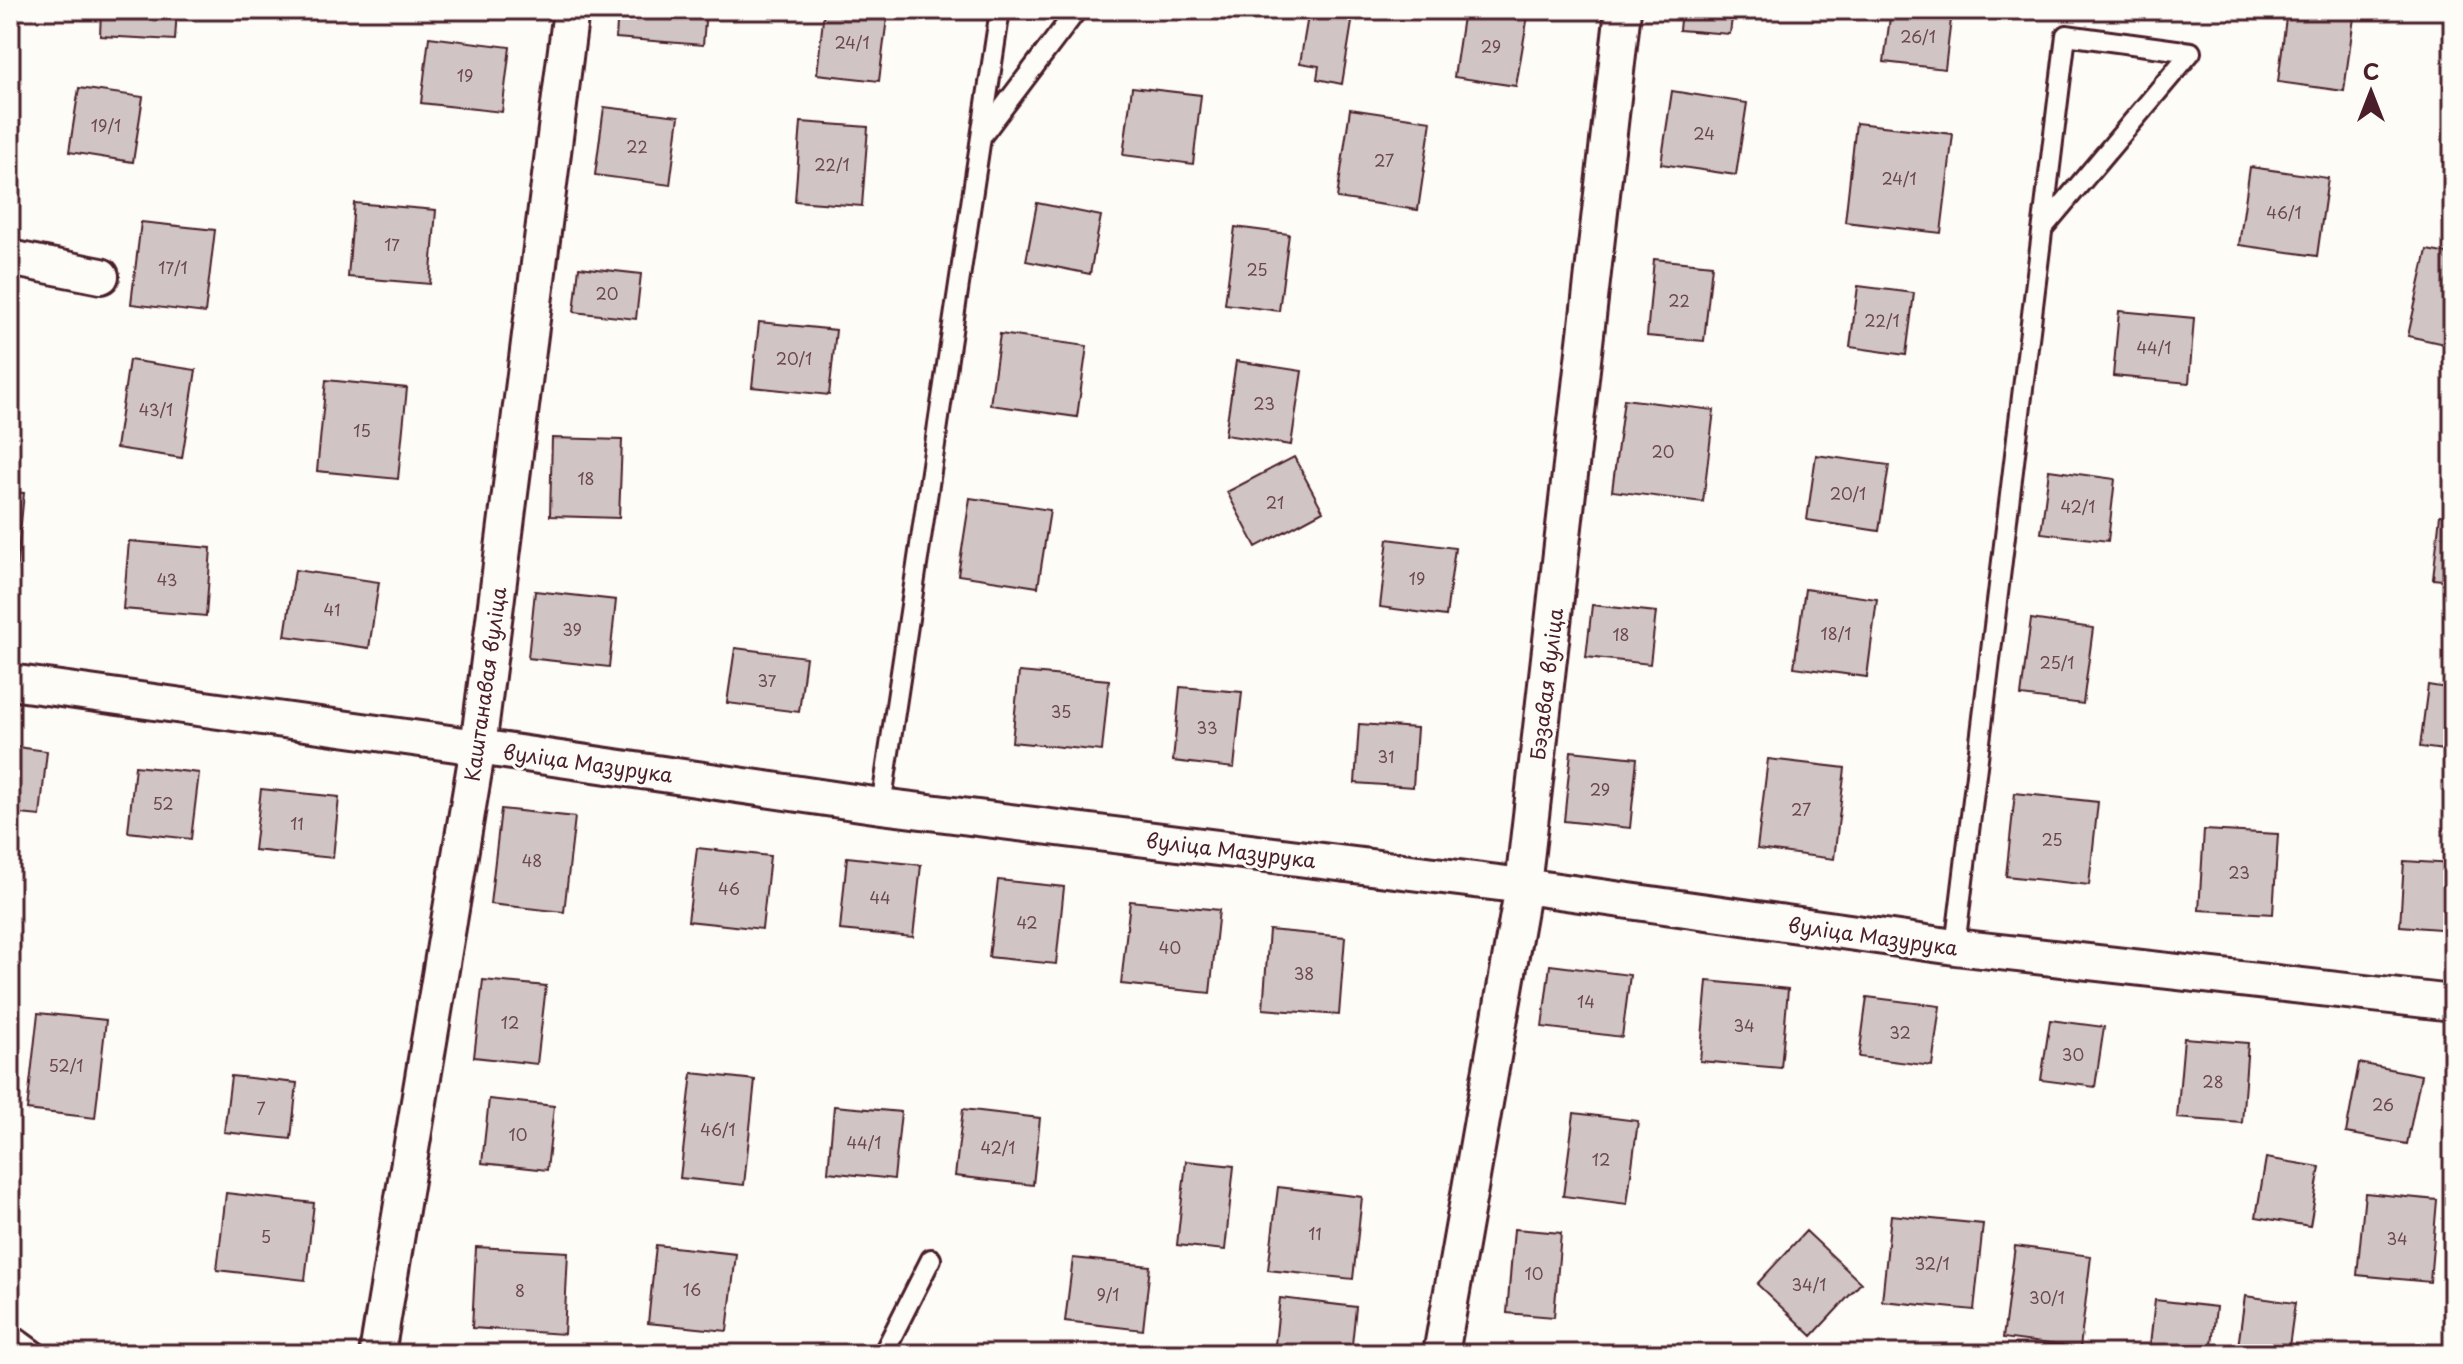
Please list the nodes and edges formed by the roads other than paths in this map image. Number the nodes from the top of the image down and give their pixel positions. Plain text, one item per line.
1 (571, 10) edge
2 (1000, 10) edge
3 (1077, 10) edge
4 (1623, 10) edge
5 (982, 135) junction
6 (2043, 228) junction
7 (10, 258) edge
8 (101, 276) dead end
9 (10, 682) edge
10 (478, 747) junction
11 (881, 806) junction
12 (1523, 886) junction
13 (1955, 947) junction
14 (2453, 1003) edge
15 (931, 1259) dead end
16 (10, 1333) edge
17 (39, 1354) edge
18 (377, 1354) edge
19 (883, 1354) edge
20 (1441, 1354) edge

1 - 10 street, Каштанавая вуліца
2 - 5 lane
3 - 5 lane
4 - 12 street, Бэзавая вуліца
5 - 11 lane
6 - 6 lane
6 - 13 lane
7 - 8 street
9 - 10 street, вуліца Мазурука
10 - 11 street, вуліца Мазурука
10 - 18 street, Каштанавая вуліца
11 - 12 street, вуліца Мазурука
12 - 13 street, вуліца Мазурука
12 - 20 street, Бэзавая вуліца
13 - 14 street, вуліца Мазурука
15 - 19 lane
16 - 17 lane

